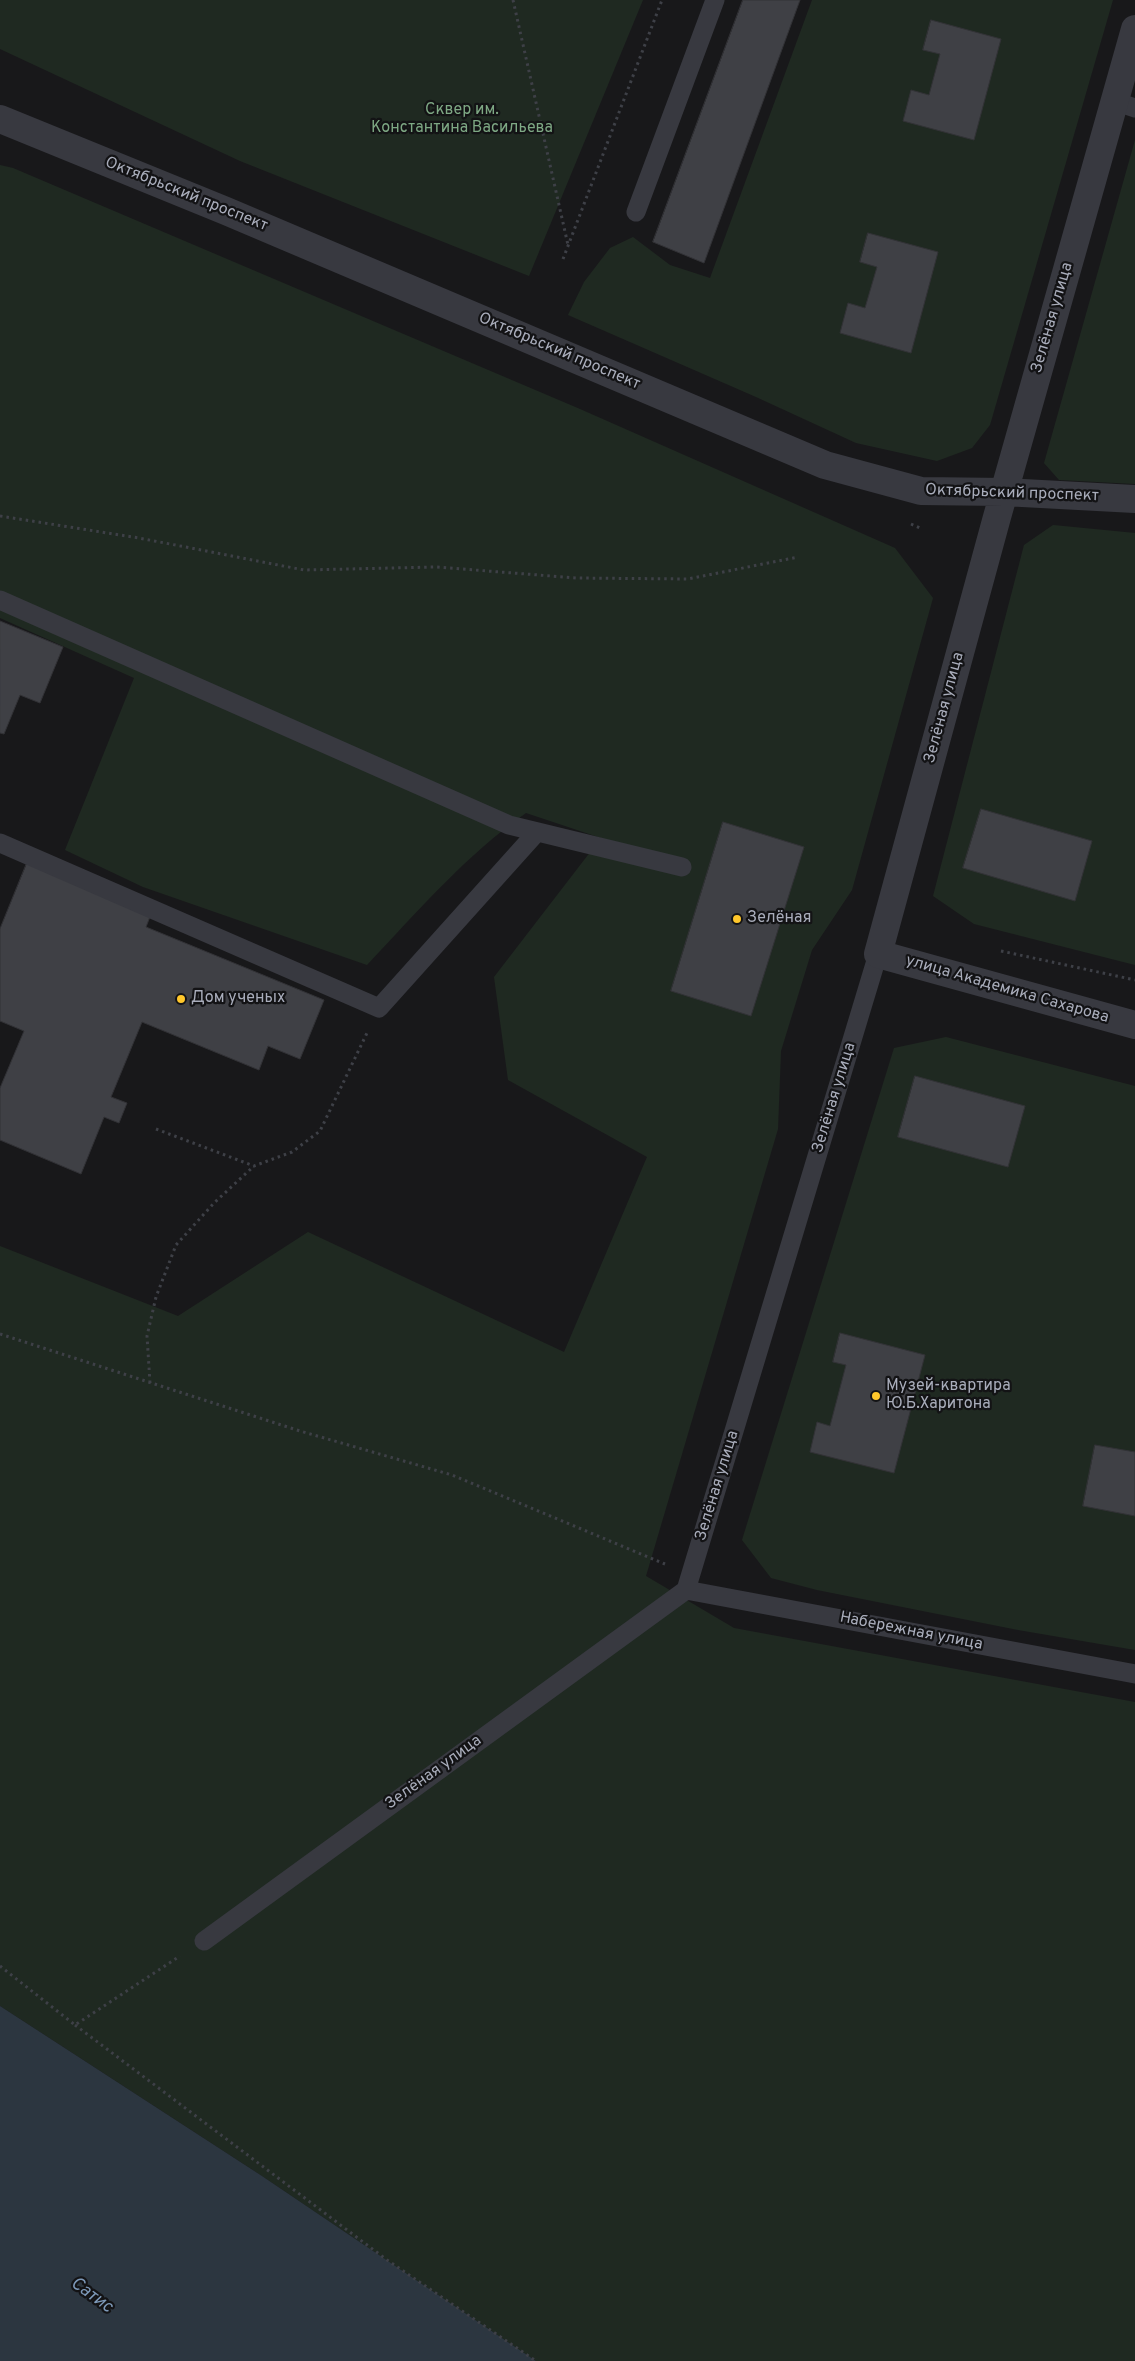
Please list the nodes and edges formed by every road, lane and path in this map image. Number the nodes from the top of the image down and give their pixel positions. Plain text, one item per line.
1 (513, 0) edge
2 (662, 0) edge
3 (715, 0) edge
4 (1135, 29) edge
5 (1125, 104) edge
6 (1, 119) edge
7 (636, 212) dead end
8 (569, 246) junction
9 (563, 259) dead end
10 (1004, 492) junction
11 (1135, 499) edge
12 (0, 516) edge
13 (798, 557) dead end
14 (0, 600) edge
15 (537, 832) junction
16 (0, 843) edge
17 (682, 867) dead end
18 (993, 950) dead end
19 (878, 954) junction
20 (1135, 980) edge
21 (379, 1008) junction
22 (1135, 1026) edge
23 (156, 1129) dead end
24 (254, 1166) junction
25 (0, 1334) edge
26 (150, 1383) junction
27 (689, 1583) junction
28 (1135, 1674) edge
29 (204, 1941) joint
30 (0, 1966) edge
31 (76, 2025) junction
32 (536, 2361) edge

1 - 8 path
2 - 8 path
3 - 7 lane
4 - 5 street, Зелёная улица
5 - 10 street, Зелёная улица
6 - 10 street, Октябрьский проспект
8 - 9 path
10 - 11 street, Октябрьский проспект
10 - 19 street, Зелёная улица
12 - 13 path
14 - 15 lane
15 - 17 lane
15 - 21 lane
16 - 21 lane
18 - 20 path
19 - 22 street, улица Академика Сахарова
19 - 27 lane, Зелёная улица
21 - 24 path
23 - 24 path
24 - 26 path
25 - 26 path
26 - 27 path
27 - 28 lane, Набережная улица
27 - 29 lane, Зелёная улица
29 - 31 path
30 - 31 path
31 - 32 path

